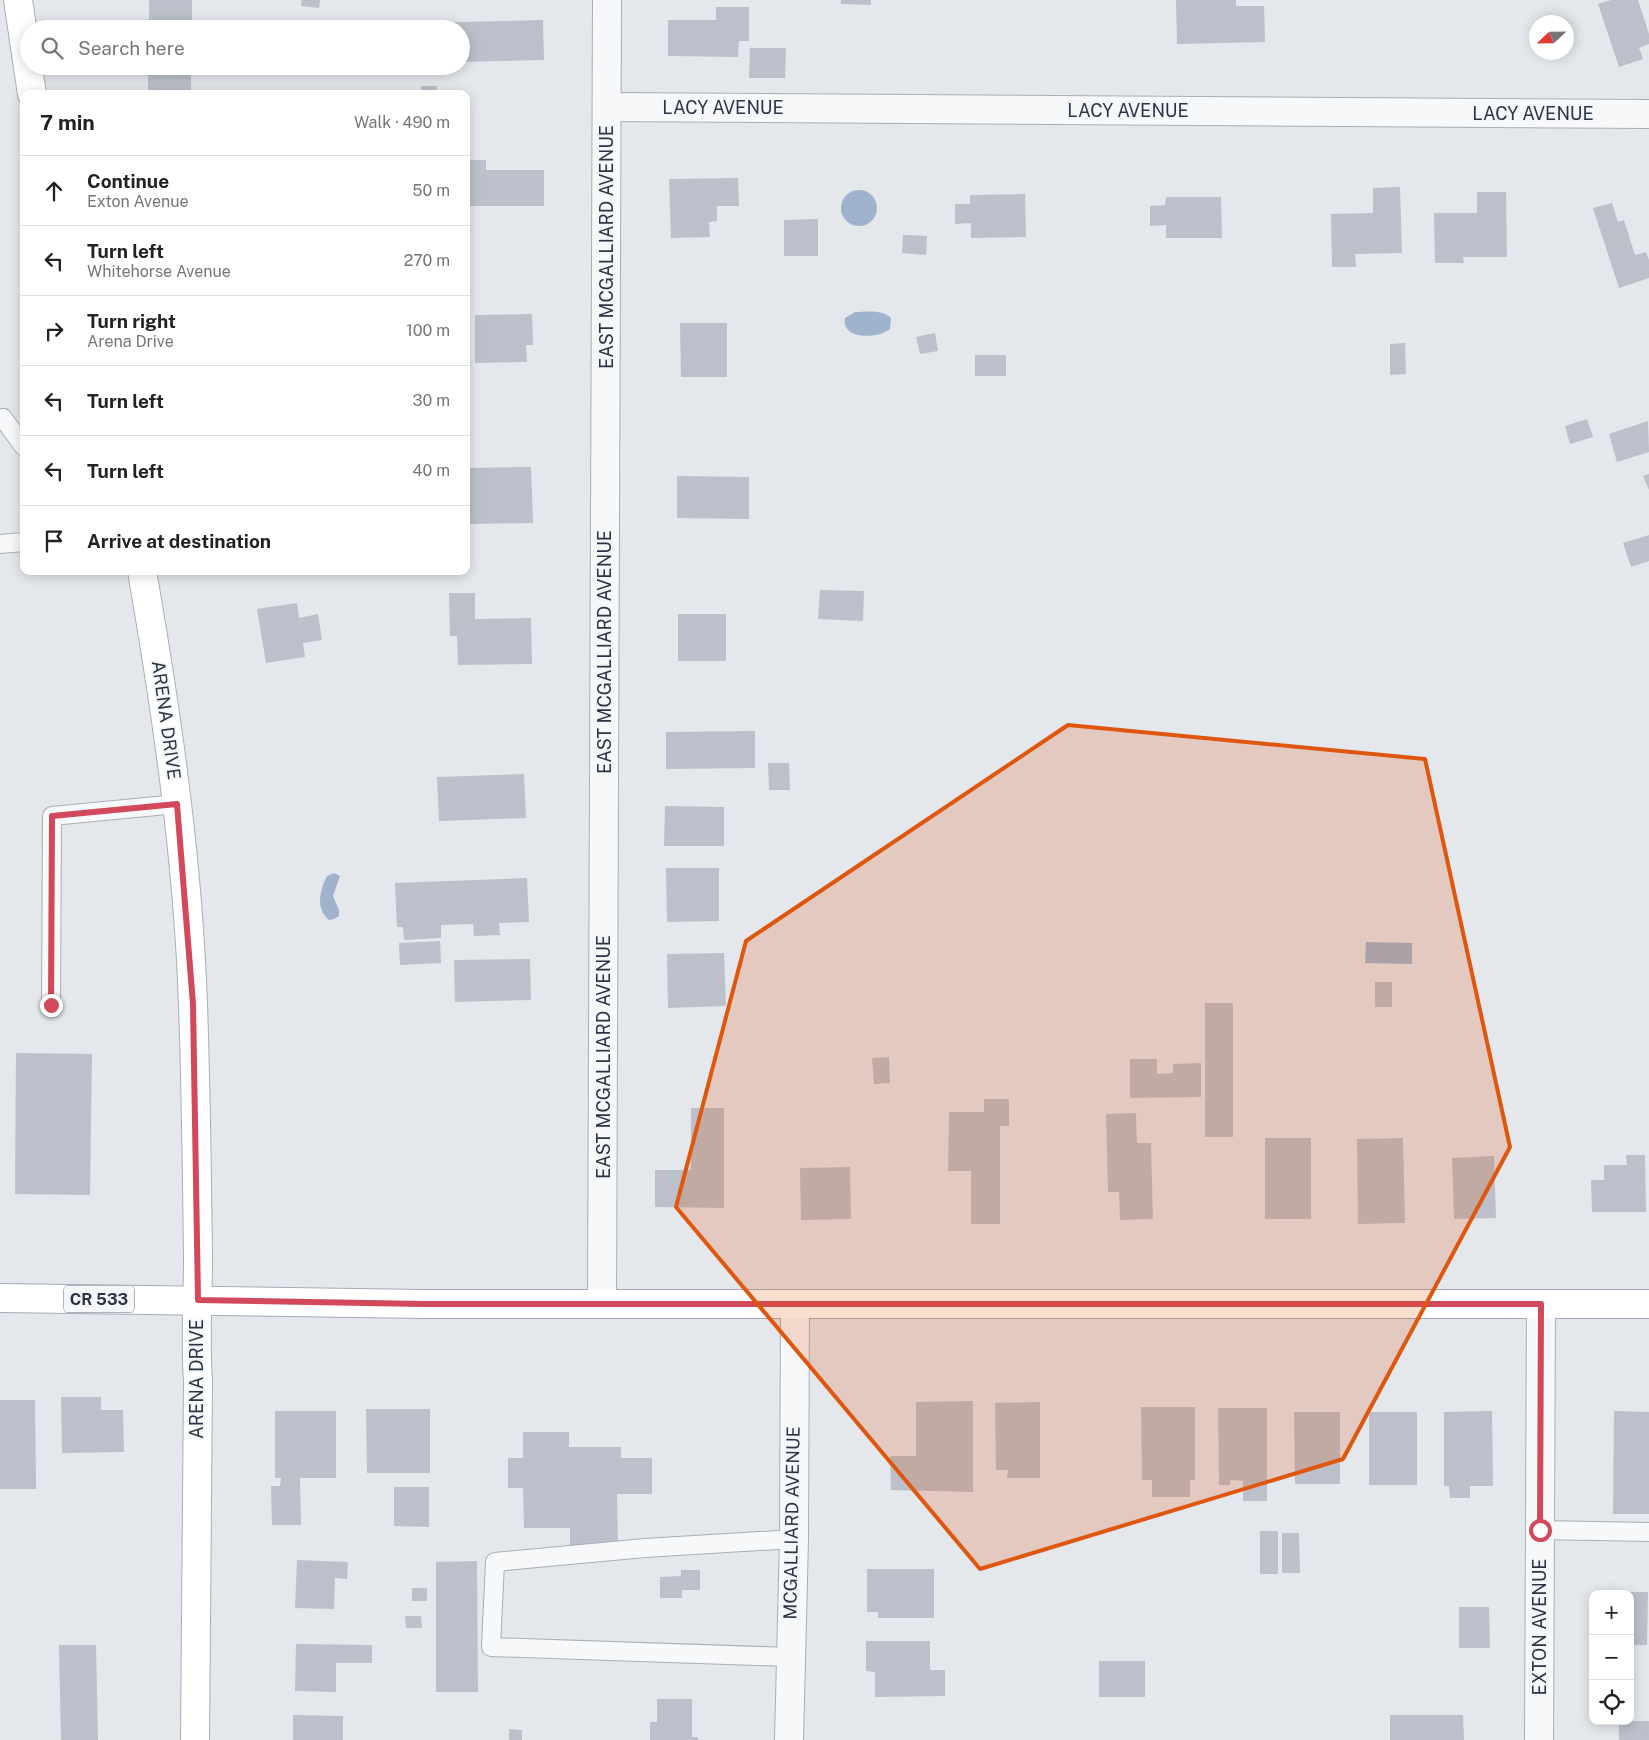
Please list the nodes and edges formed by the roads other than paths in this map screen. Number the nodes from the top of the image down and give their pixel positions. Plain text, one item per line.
1 (18, 0) edge
2 (608, 0) edge
3 (21, 20) edge
4 (29, 75) edge
5 (31, 90) edge
6 (607, 107) junction
7 (1649, 114) edge
8 (0, 419) edge
9 (20, 441) edge
10 (20, 542) edge
11 (0, 544) edge
12 (143, 575) edge
13 (177, 804) junction
14 (51, 1005) dead end
15 (0, 1298) edge
16 (198, 1300) junction
17 (602, 1303) junction
18 (1541, 1304) junction
19 (1649, 1304) edge
20 (795, 1305) junction
21 (1540, 1530) junction
22 (1649, 1532) edge
23 (794, 1539) junction
24 (790, 1657) junction
25 (195, 1740) edge
26 (789, 1740) edge
27 (1539, 1740) edge

1 - 3 main road
2 - 6 street, EAST MCGALLIARD AVENUE
4 - 5 main road
6 - 7 street, LACY AVENUE
6 - 17 street, EAST MCGALLIARD AVENUE
8 - 9 lane
10 - 11 lane
12 - 13 main road, ARENA DRIVE
13 - 14 lane
13 - 16 main road, ARENA DRIVE
15 - 16 main road, CR 533
16 - 17 main road, CR 533
16 - 25 main road, ARENA DRIVE
17 - 20 main road, CR 533
18 - 19 main road, CR 533
18 - 20 main road, CR 533
18 - 21 street, EXTON AVENUE
20 - 23 street, MCGALLIARD AVENUE
21 - 22 lane
21 - 27 street, EXTON AVENUE
23 - 24 street, MCGALLIARD AVENUE
23 - 24 lane
24 - 26 street, MCGALLIARD AVENUE

